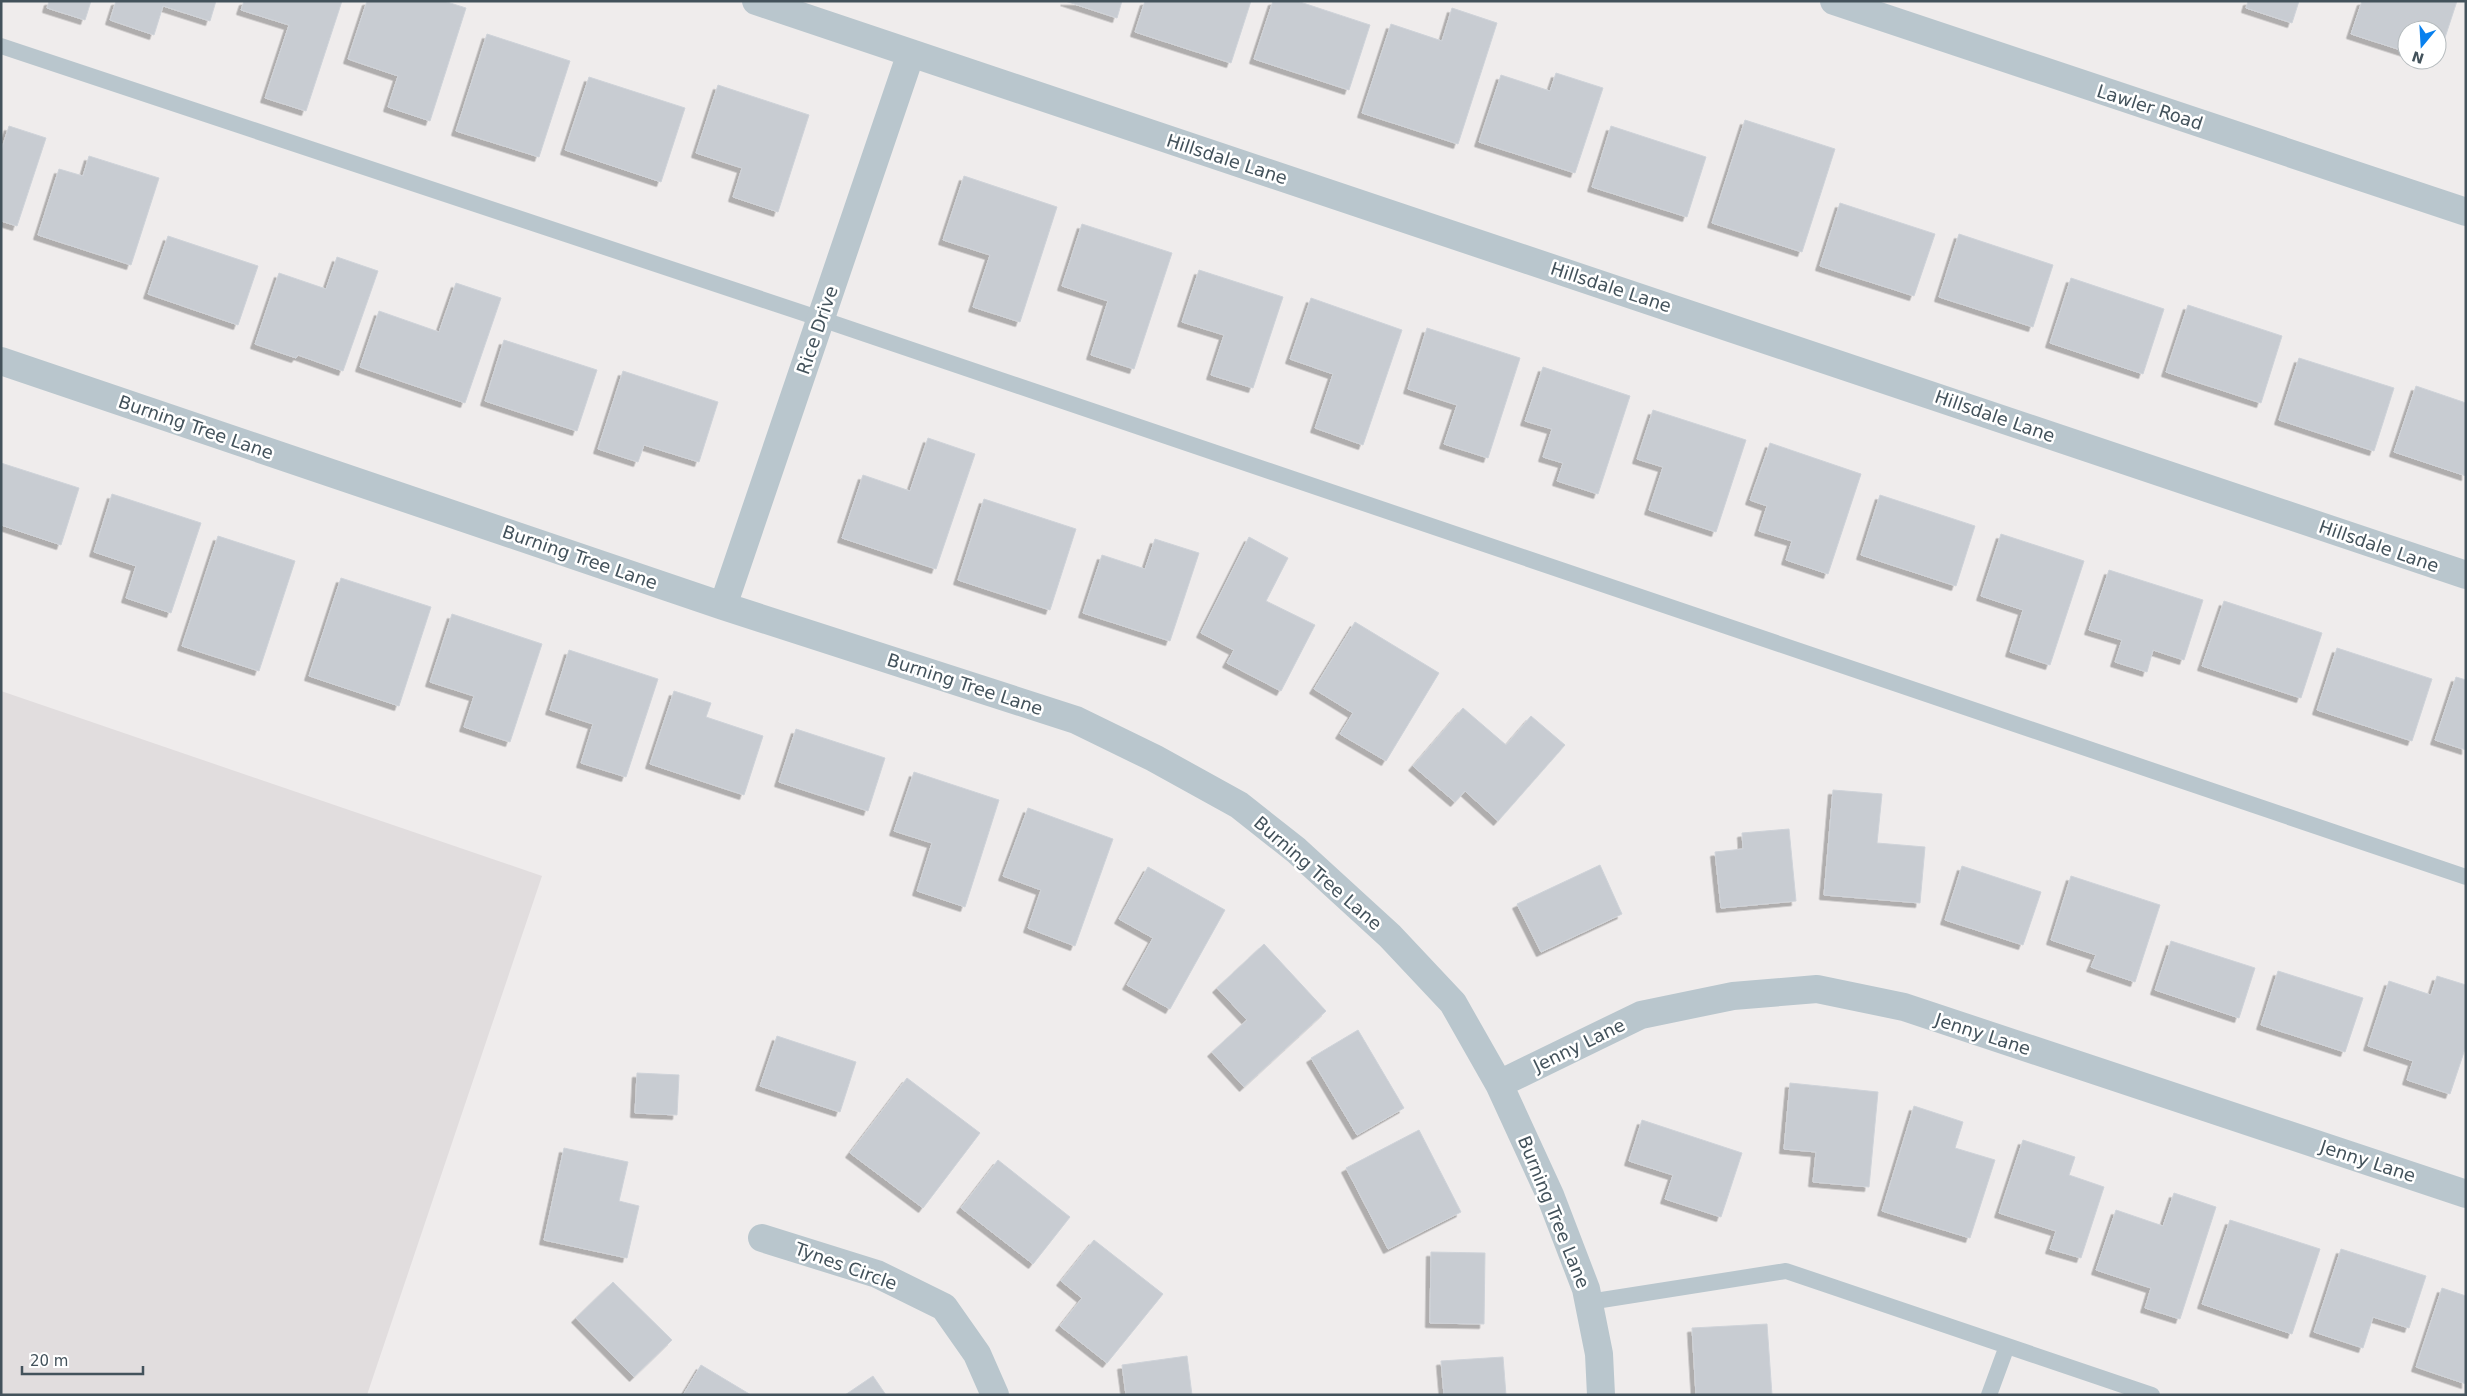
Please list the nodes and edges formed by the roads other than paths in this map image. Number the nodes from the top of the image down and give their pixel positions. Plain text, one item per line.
1 (756, 1) edge
2 (1834, 1) edge
3 (1, 46) edge
4 (911, 53) junction
5 (2466, 212) edge
6 (821, 319) junction
7 (1, 361) edge
8 (2466, 576) edge
9 (723, 606) junction
10 (2466, 877) edge
11 (1499, 1084) junction
12 (2466, 1194) edge
13 (762, 1238) dead end
14 (1589, 1302) junction
15 (2007, 1346) junction
16 (995, 1395) edge
17 (1601, 1395) edge
18 (1989, 1395) edge
19 (2152, 1395) edge

1 - 4 street, Hillsdale Lane
2 - 5 street, Lawler Road
3 - 6 lane
4 - 6 street, Rice Drive
4 - 8 street, Hillsdale Lane
6 - 9 street, Rice Drive
6 - 10 lane
7 - 9 street, Burning Tree Lane
9 - 11 street, Burning Tree Lane
11 - 12 street, Jenny Lane
11 - 14 street, Burning Tree Lane
13 - 16 street, Tynes Circle
14 - 15 lane
14 - 17 street, Burning Tree Lane
15 - 18 lane
15 - 19 lane

